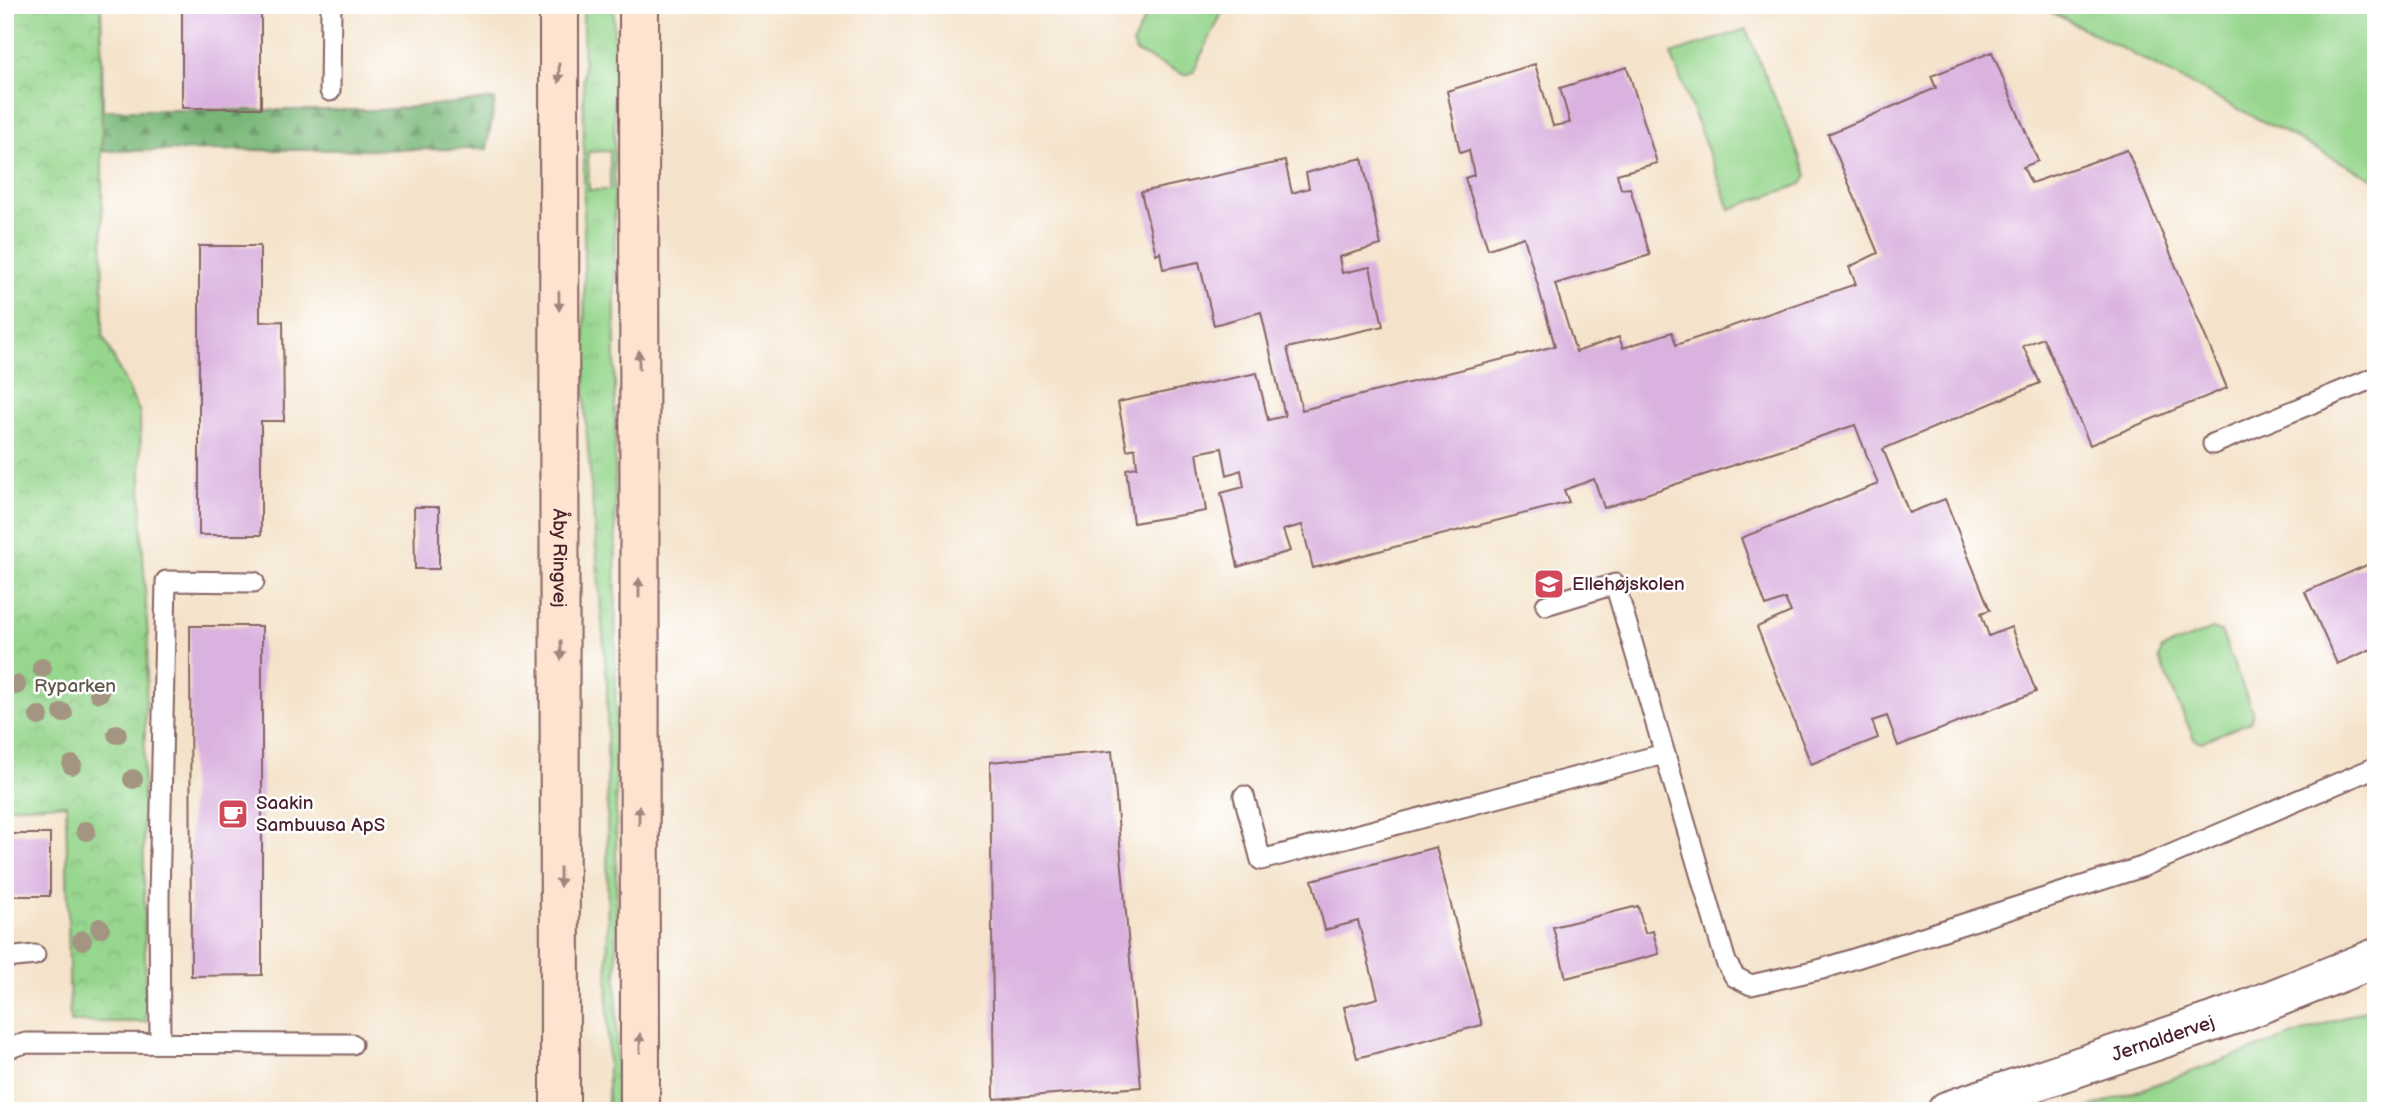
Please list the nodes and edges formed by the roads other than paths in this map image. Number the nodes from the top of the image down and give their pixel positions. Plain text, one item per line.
1 (331, 5) edge
2 (559, 5) edge
3 (639, 5) edge
4 (330, 91) dead end
5 (2376, 377) edge
6 (2213, 444) dead end
7 (254, 582) dead end
8 (1546, 605) dead end
9 (1664, 754) junction
10 (2376, 767) edge
11 (1244, 796) dead end
12 (35, 955) dead end
13 (5, 958) edge
14 (2376, 958) edge
15 (160, 1042) junction
16 (352, 1044) dead end
17 (5, 1049) edge
18 (560, 1111) edge
19 (640, 1111) edge
20 (1947, 1111) edge

1 - 4 lane
2 -> 18 main road, Åby Ringvej
19 -> 3 main road
5 - 6 lane
7 - 15 lane
8 - 9 lane
9 - 10 lane
9 - 11 lane
12 - 13 lane
14 - 20 street, Jernaldervej
15 - 16 lane
15 - 17 lane

